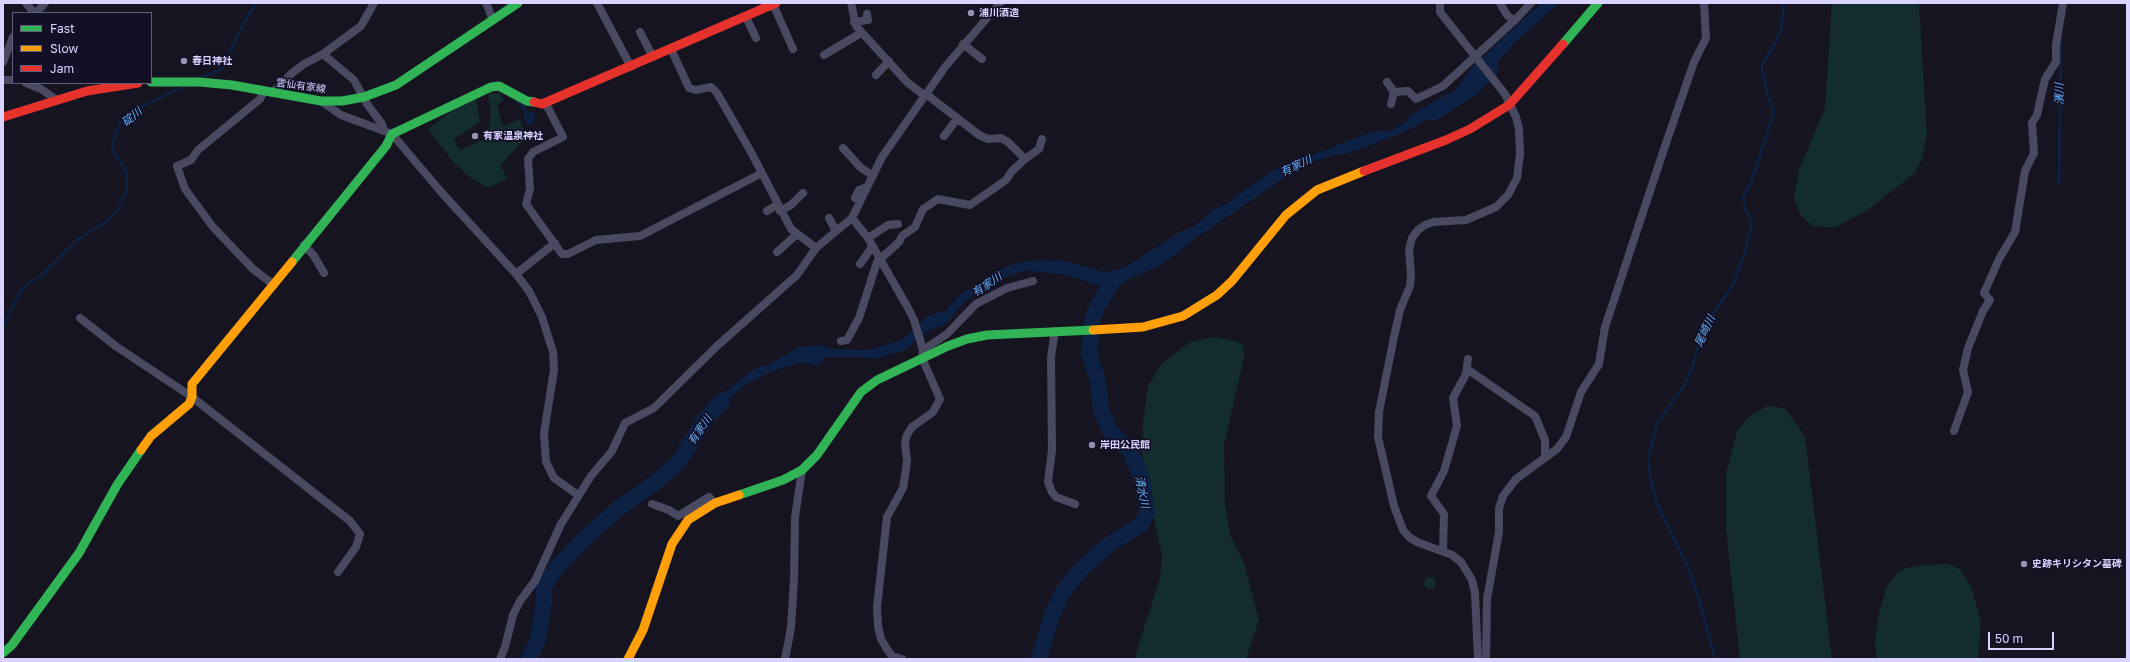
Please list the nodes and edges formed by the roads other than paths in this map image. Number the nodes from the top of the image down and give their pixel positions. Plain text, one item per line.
1 (26, 3) edge
2 (45, 3) edge
3 (374, 3) edge
4 (486, 3) edge
5 (518, 3) edge
6 (597, 3) edge
7 (851, 3) edge
8 (1000, 3) edge
9 (1440, 3) edge
10 (1500, 3) edge
11 (1531, 3) edge
12 (1598, 3) edge
13 (1704, 3) edge
14 (2063, 3) edge
15 (774, 4) edge
16 (34, 12) edge
17 (36, 12) edge
18 (867, 14) dead end
19 (746, 17) junction
20 (493, 20) junction
21 (1514, 21) junction
22 (854, 22) junction
23 (640, 32) dead end
24 (861, 33) junction
25 (756, 38) dead end
26 (12, 40) edge
27 (963, 44) junction
28 (671, 49) junction
29 (793, 49) dead end
30 (323, 54) junction
31 (824, 54) dead end
32 (653, 57) junction
33 (982, 59) dead end
34 (1475, 59) junction
35 (889, 61) junction
36 (3, 62) edge
37 (631, 67) junction
38 (876, 75) dead end
39 (152, 82) edge
40 (1387, 82) dead end
41 (28, 84) edge
42 (132, 84) edge
43 (268, 92) junction
44 (1394, 92) junction
45 (925, 95) junction
46 (364, 98) junction
47 (58, 100) junction
48 (321, 101) junction
49 (546, 102) junction
50 (1391, 104) dead end
51 (1509, 105) junction
52 (3, 117) edge
53 (957, 119) junction
54 (388, 132) junction
55 (944, 136) dead end
56 (1042, 140) dead end
57 (843, 148) dead end
58 (1025, 159) junction
59 (762, 173) junction
60 (873, 176) junction
61 (867, 187) junction
62 (803, 193) dead end
63 (854, 198) dead end
64 (778, 208) junction
65 (767, 211) dead end
66 (829, 218) dead end
67 (852, 218) junction
68 (898, 224) dead end
69 (836, 231) junction
70 (796, 235) junction
71 (868, 238) junction
72 (555, 243) junction
73 (304, 245) junction
74 (872, 246) junction
75 (816, 248) junction
76 (777, 252) dead end
77 (880, 260) junction
78 (860, 264) dead end
79 (324, 273) dead end
80 (516, 274) junction
81 (1034, 281) dead end
82 (274, 285) junction
83 (80, 318) dead end
84 (1056, 331) junction
85 (841, 341) dead end
86 (922, 352) junction
87 (1468, 359) dead end
88 (1467, 369) junction
89 (192, 397) junction
90 (1954, 431) dead end
91 (1546, 458) junction
92 (802, 470) junction
93 (578, 495) junction
94 (715, 503) junction
95 (652, 504) dead end
96 (1075, 504) dead end
97 (1443, 550) junction
98 (338, 572) dead end
99 (3, 653) edge
100 (500, 659) edge
101 (628, 659) edge
102 (785, 659) edge
103 (902, 659) edge
104 (1478, 659) edge
105 (1486, 659) edge

1 - 16 street
2 - 17 street
3 - 30 street
4 - 20 street
5 - 20 street, 雲仙有家線
6 - 37 street
7 - 22 street
8 - 27 street
9 - 34 street
10 - 21 street
11 - 21 street
12 - 51 street
13 - 91 street
14 - 90 street
15 - 19 street
15 - 29 street
18 - 22 street
19 - 25 street
19 - 28 street
20 - 46 street, 雲仙有家線
21 - 34 street
22 - 24 street
23 - 32 street
24 - 31 street
24 - 35 street
26 - 36 street
27 - 33 street
27 - 45 street
28 - 32 street
28 - 59 street
30 - 43 street
30 - 46 street
32 - 37 street
34 - 44 street
34 - 51 street
35 - 38 street
35 - 45 street
37 - 49 street
39 - 43 street, 雲仙有家線
40 - 44 street
41 - 47 street
42 - 47 street
43 - 48 street, 雲仙有家線
43 - 82 street
44 - 50 street
45 - 53 street
45 - 60 street
46 - 48 street, 雲仙有家線
46 - 54 street
47 - 52 street
48 - 54 street
49 - 54 street
49 - 72 street
51 - 84 street
51 - 97 street
53 - 55 street
53 - 58 street
54 - 73 street
54 - 80 street
56 - 58 street
57 - 60 street
58 - 77 street
59 - 64 street
59 - 72 street
60 - 61 street
61 - 63 street
61 - 67 street
62 - 64 street
64 - 65 street
64 - 70 street
66 - 69 street
67 - 69 street
67 - 71 street
68 - 71 street
69 - 75 street
70 - 75 street
70 - 76 street
71 - 74 street
72 - 80 street
73 - 79 street
73 - 82 street
74 - 77 street
74 - 78 street
75 - 93 street
77 - 85 street
77 - 86 street
80 - 93 street
81 - 86 street
82 - 89 street
83 - 89 street
84 - 86 street
84 - 96 street
86 - 92 street
86 - 103 street
87 - 88 street
88 - 91 street
88 - 97 street
89 - 98 street
89 - 99 street
91 - 105 street
92 - 94 street
92 - 102 street
93 - 100 street
94 - 95 street
94 - 101 street
97 - 104 street

